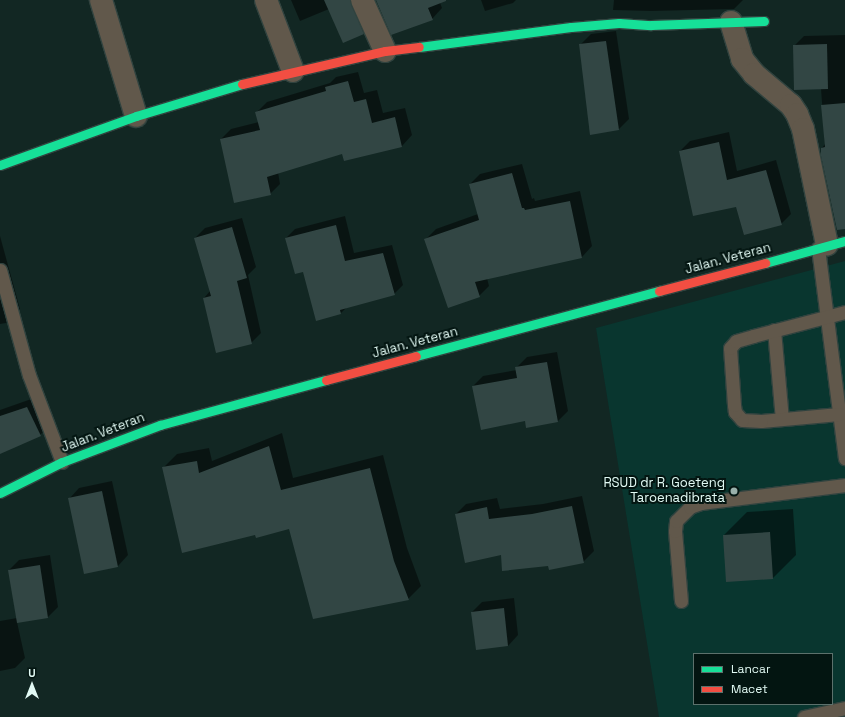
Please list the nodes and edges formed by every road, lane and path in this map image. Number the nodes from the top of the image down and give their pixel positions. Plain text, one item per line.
1 (101, 0) edge
2 (266, 0) edge
3 (362, 0) edge
4 (764, 21) dead end
5 (731, 22) junction
6 (385, 51) junction
7 (293, 71) junction
8 (136, 116) junction
9 (0, 165) edge
10 (830, 245) edge
11 (0, 270) edge
12 (845, 312) edge
13 (827, 317) junction
14 (774, 330) junction
15 (839, 414) junction
16 (782, 419) junction
17 (845, 458) edge
18 (62, 462) junction
19 (845, 485) edge
20 (0, 493) edge
21 (680, 601) dead end
22 (845, 708) edge
23 (804, 717) edge

1 - 8 street
2 - 7 street
3 - 6 street
4 - 5 street
5 - 6 street
5 - 10 street
6 - 7 street
7 - 8 street
8 - 9 street
10 - 13 lane
10 - 18 street, Jalan. Veteran
11 - 18 lane
12 - 13 lane
13 - 14 lane
13 - 15 lane
14 - 16 lane
14 - 16 lane
15 - 16 lane
15 - 17 lane
18 - 20 street, Jalan. Veteran
19 - 21 lane
22 - 23 lane

